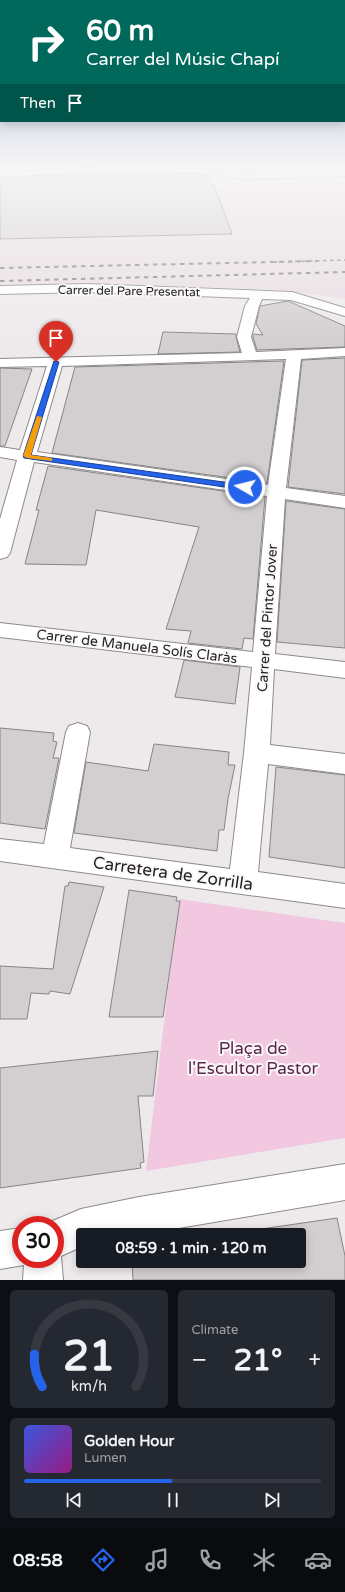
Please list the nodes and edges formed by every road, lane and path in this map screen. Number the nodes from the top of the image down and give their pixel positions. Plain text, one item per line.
1 (0, 290) edge
2 (258, 295) junction
3 (345, 312) edge
4 (345, 352) edge
5 (294, 354) junction
6 (250, 357) junction
7 (56, 362) junction
8 (0, 363) edge
9 (0, 452) edge
10 (27, 456) junction
11 (276, 492) junction
12 (345, 502) edge
13 (0, 552) edge
14 (0, 630) edge
15 (264, 661) junction
16 (345, 670) edge
17 (78, 732) dead end
18 (257, 753) junction
19 (345, 764) edge
20 (0, 850) edge
21 (55, 857) junction
22 (243, 882) junction
23 (345, 896) edge
24 (345, 1182) edge
25 (64, 1235) edge
26 (12, 1248) edge
27 (0, 1250) edge
28 (43, 1268) edge
29 (43, 1280) edge

1 - 2 street, Carrer del Pare Presentat
2 - 3 street, Carrer del Pare Presentat
2 - 6 street
4 - 5 street
5 - 6 street
5 - 11 street, Carrer del Pintor Jover
6 - 7 street
7 - 8 street
7 - 10 street
9 - 10 street
10 - 11 street
10 - 13 street
11 - 12 street
11 - 15 street, Carrer del Pintor Jover
14 - 15 street, Carrer de Manuela Solís Claràs
15 - 16 street, Carrer de Manuela Solís Claràs
15 - 18 street, Carrer del Pintor Jover
17 - 21 street
18 - 19 street
18 - 22 street, Carrer del Pintor Jover
20 - 21 street, Carretera de Zorrilla
21 - 22 street, Carretera de Zorrilla
22 - 23 street, Carretera de Zorrilla
24 - 25 street
26 - 27 street
28 - 29 street

